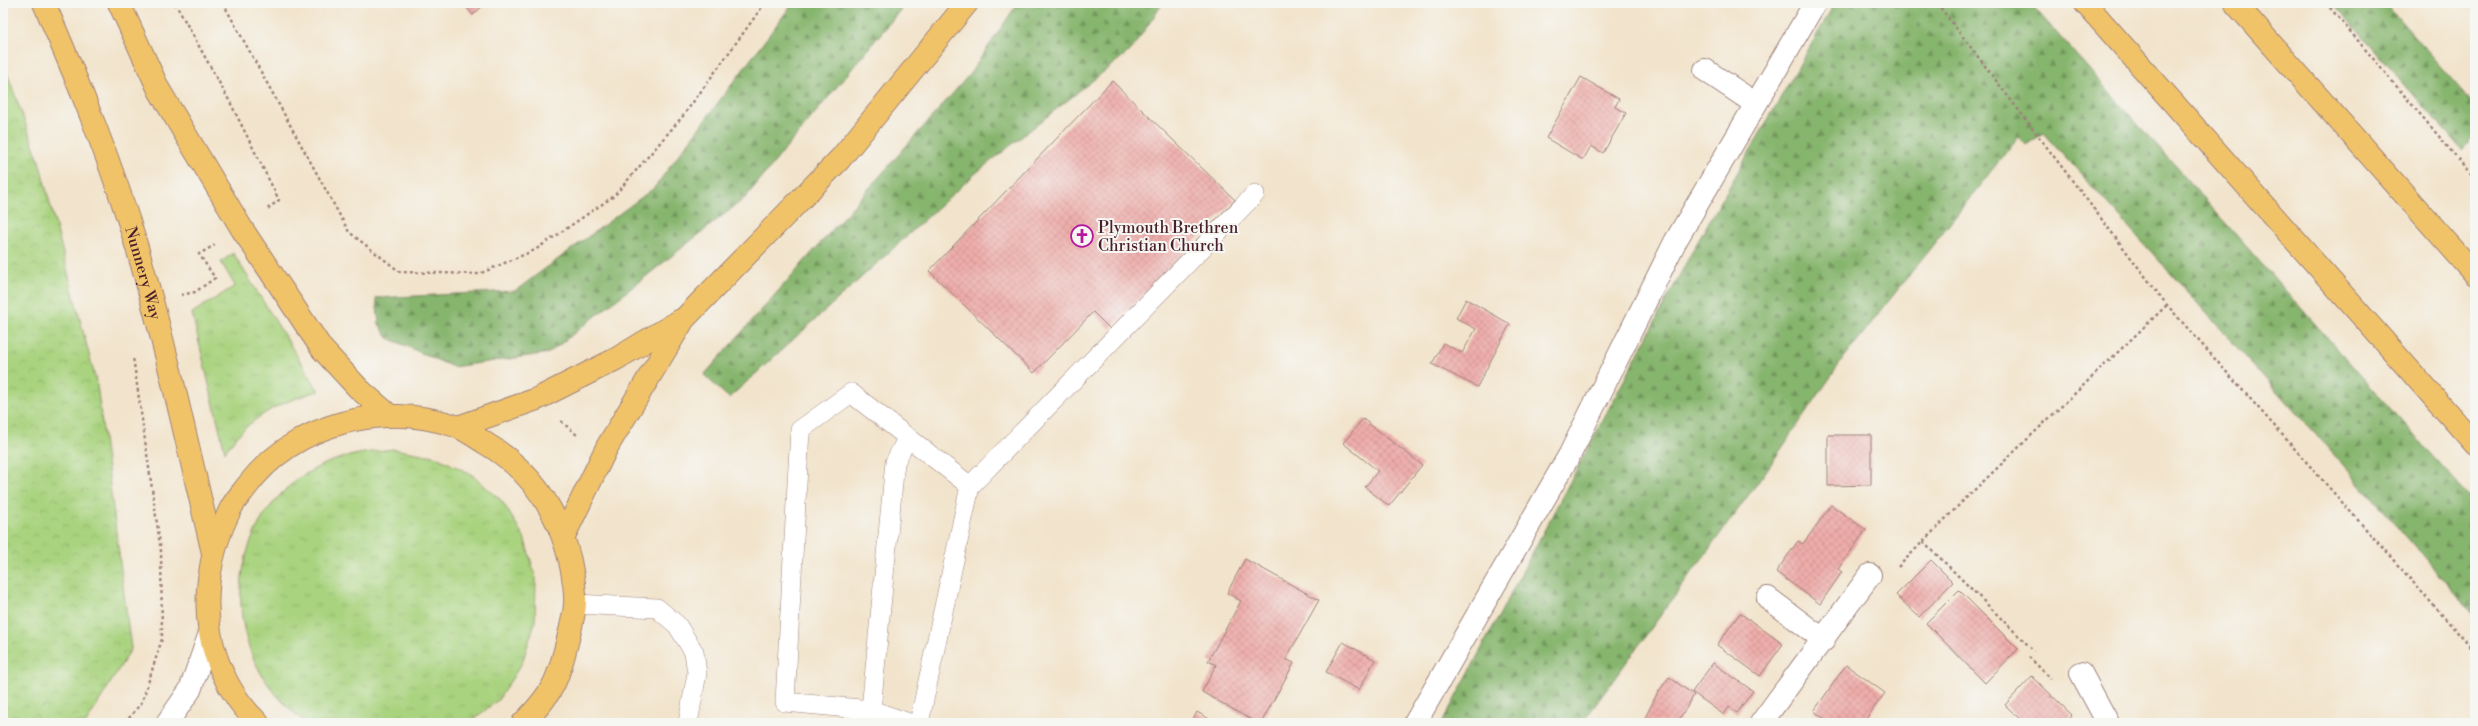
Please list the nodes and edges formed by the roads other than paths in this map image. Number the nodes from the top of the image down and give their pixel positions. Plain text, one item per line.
1 (44, 3) edge
2 (119, 3) edge
3 (967, 3) edge
4 (1815, 3) edge
5 (2085, 3) edge
6 (2235, 3) edge
7 (1705, 70) dead end
8 (1756, 104) junction
9 (1255, 194) dead end
10 (2475, 274) edge
11 (684, 319) junction
12 (389, 415) junction
13 (458, 427) junction
14 (908, 437) junction
15 (2475, 444) edge
16 (970, 486) junction
17 (564, 536) junction
18 (213, 552) junction
19 (1870, 575) dead end
20 (1768, 598) dead end
21 (575, 604) junction
22 (209, 636) junction
23 (1824, 640) junction
24 (2081, 673) dead end
25 (871, 710) junction
26 (540, 715) edge
27 (167, 723) edge
28 (258, 723) edge
29 (523, 723) edge
30 (688, 723) edge
31 (909, 723) edge
32 (919, 723) edge
33 (1415, 723) edge
34 (1761, 723) edge
35 (2108, 723) edge

1 - 18 main road, Nunnery Way
2 - 12 main road
3 - 11 main road
4 - 8 street
5 - 15 main road
6 - 10 main road
7 - 8 street
8 - 33 street
9 - 16 lane
11 - 13 main road
11 - 17 main road
12 - 13 main road
12 - 18 main road
13 - 17 main road
14 - 16 lane
14 - 25 lane
14 - 25 lane
16 - 32 lane
17 - 21 main road
18 - 22 main road
19 - 23 street
20 - 23 street
21 - 26 main road
21 - 30 lane
22 - 27 street
22 - 28 main road
23 - 34 street
24 - 35 street
25 - 31 lane
26 - 29 main road

